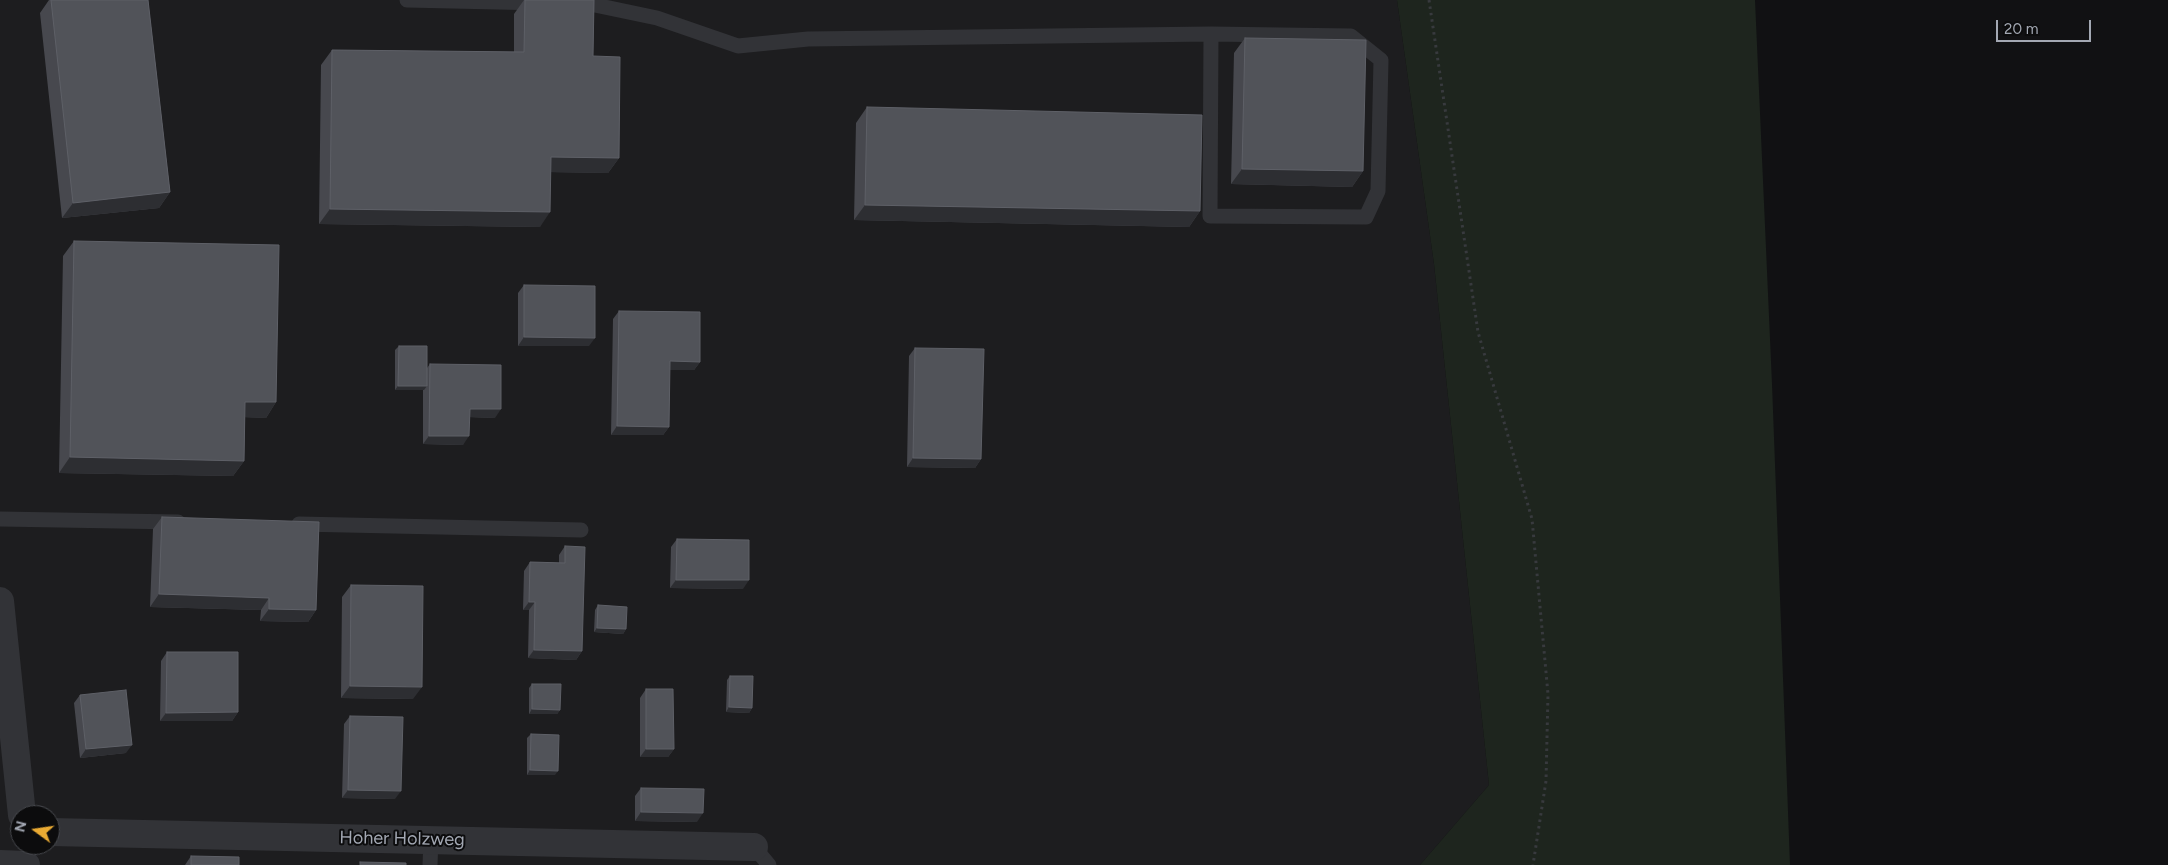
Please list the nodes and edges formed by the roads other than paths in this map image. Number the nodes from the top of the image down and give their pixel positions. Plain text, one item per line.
1 (407, 0) edge
2 (1211, 34) junction
3 (0, 519) edge
4 (193, 522) edge
5 (283, 524) edge
6 (580, 530) dead end
7 (0, 601) edge
8 (21, 805) edge
9 (60, 833) edge
10 (431, 852) edge
11 (762, 856) edge
12 (0, 864) edge
13 (26, 865) edge

1 - 2 lane
2 - 2 lane
3 - 4 lane
5 - 6 lane
7 - 8 street
9 - 10 street, Hoher Holzweg
10 - 11 street, Hoher Holzweg
12 - 13 street

